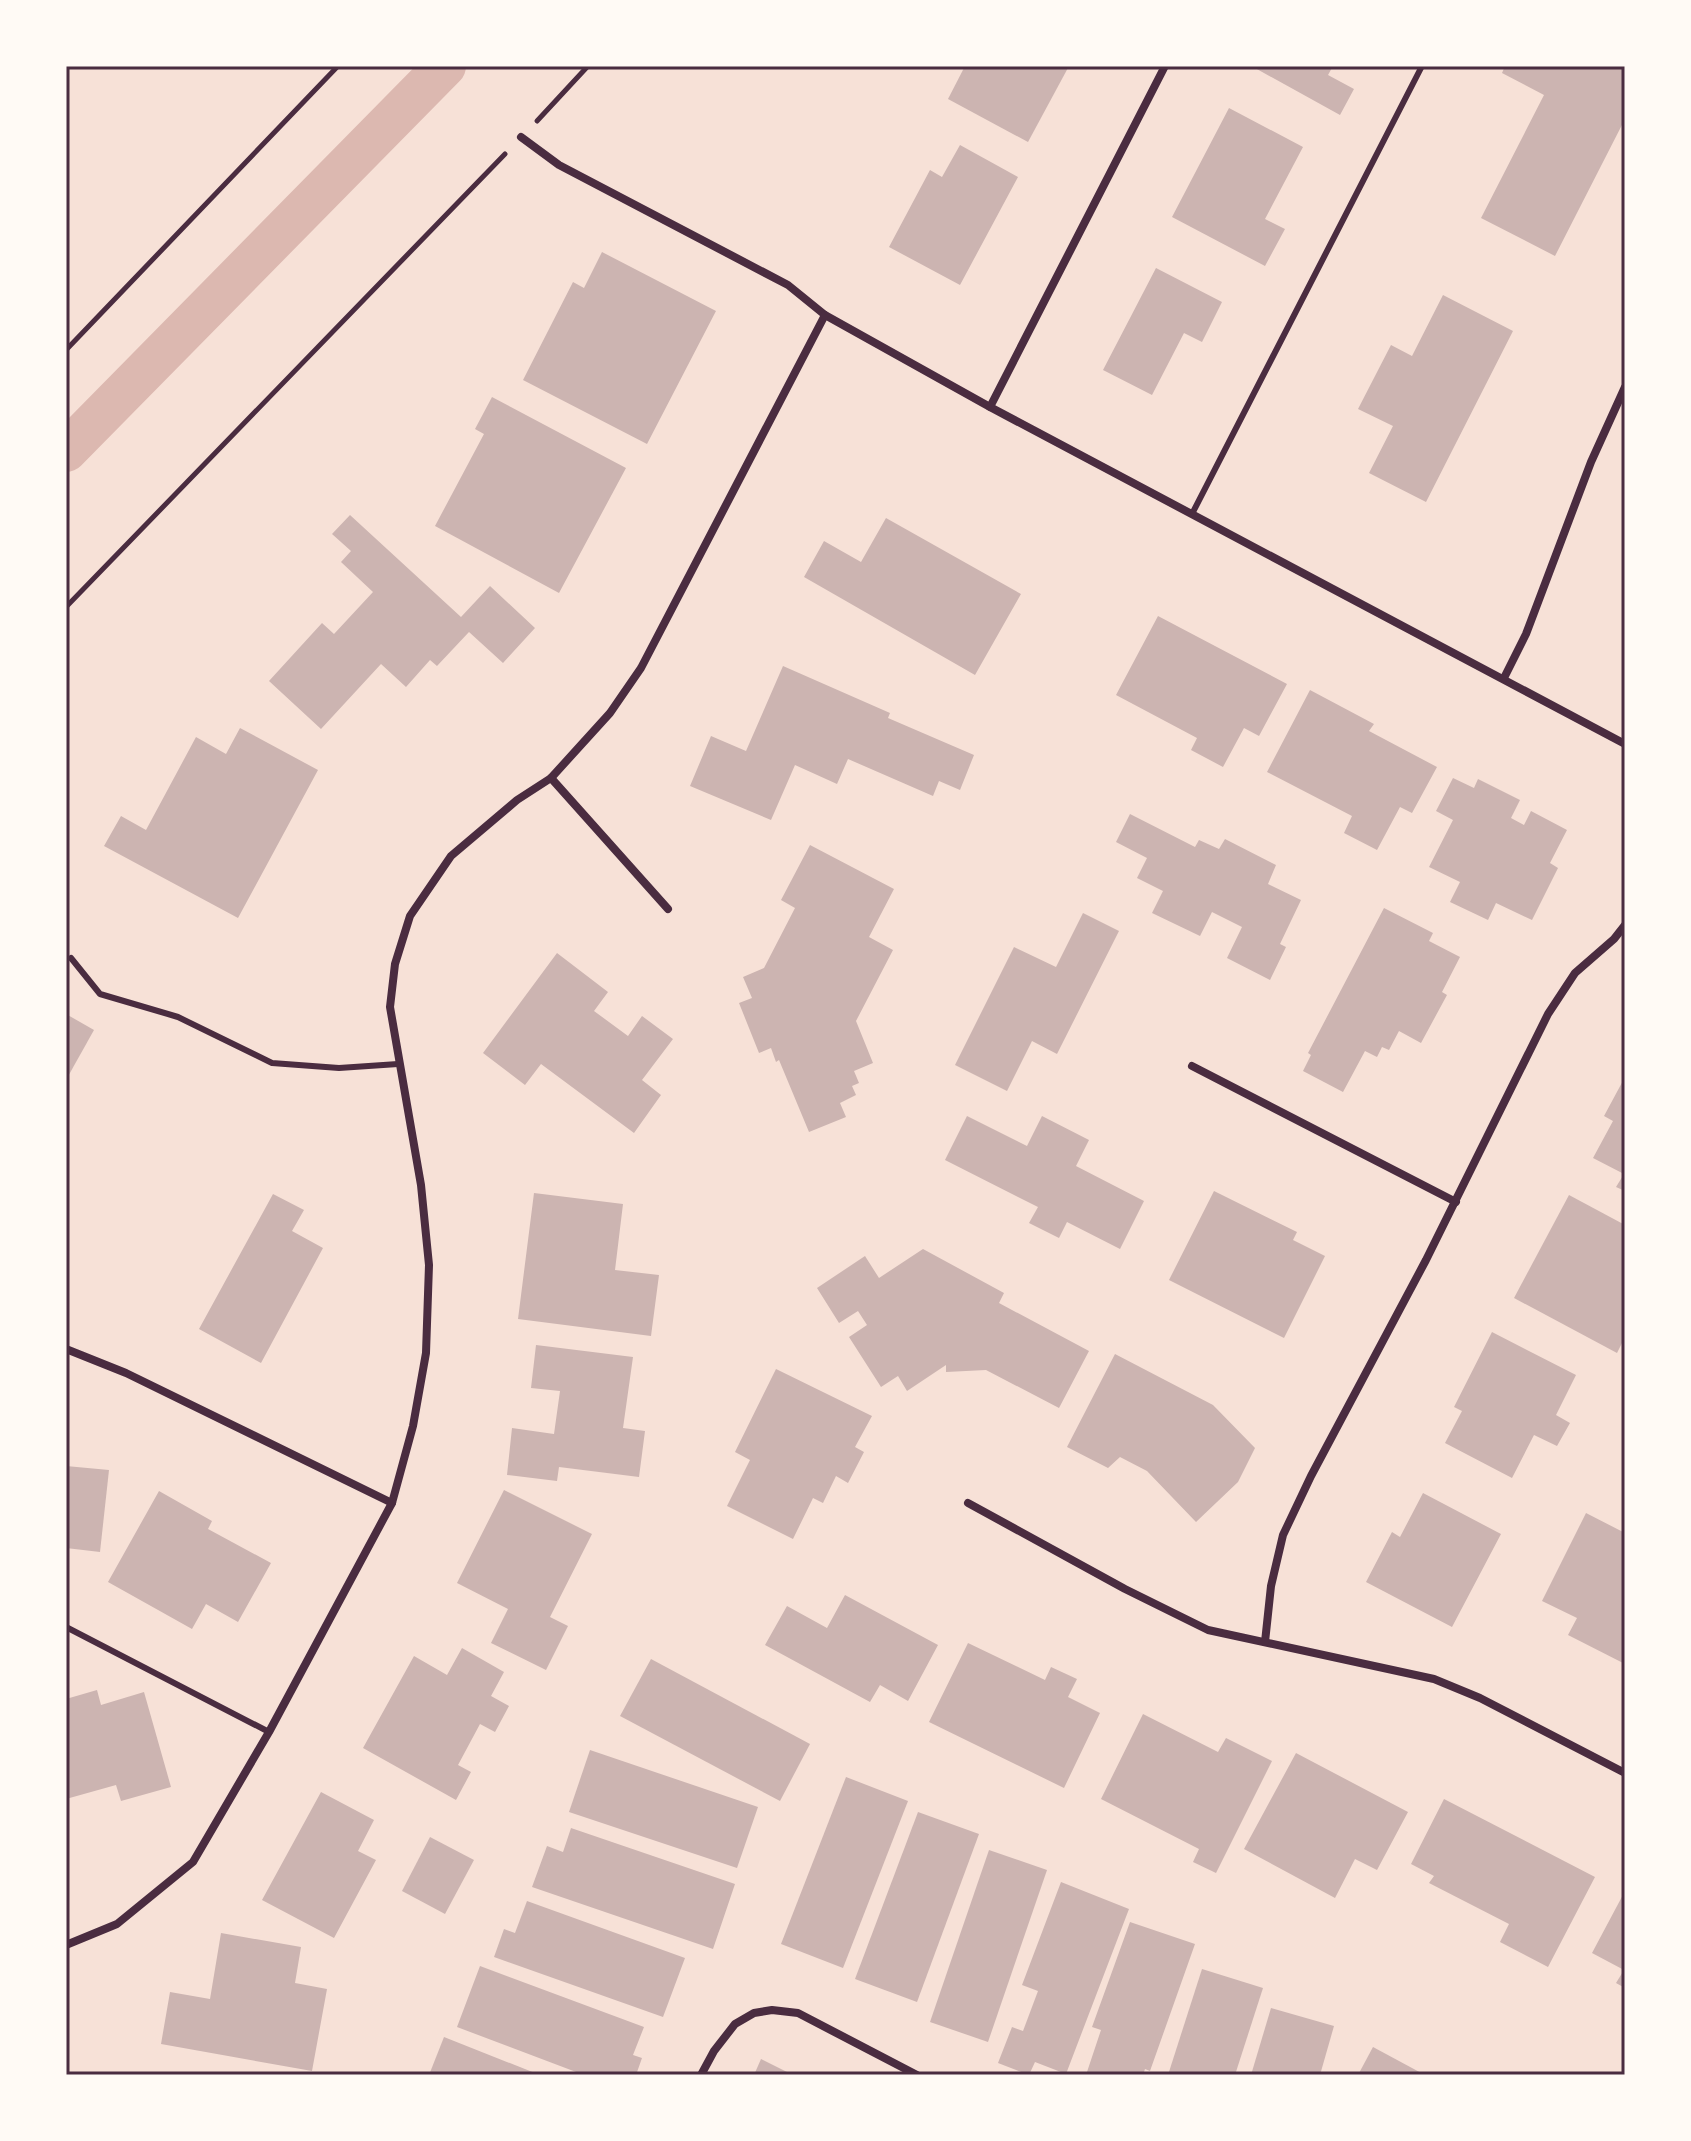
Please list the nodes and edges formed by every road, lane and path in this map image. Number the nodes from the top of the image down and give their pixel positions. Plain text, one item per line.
1 (338, 66) edge
2 (588, 66) edge
3 (1165, 66) edge
4 (1422, 66) edge
5 (521, 137) junction
6 (825, 315) junction
7 (66, 350) edge
8 (1625, 387) edge
9 (990, 407) junction
10 (1192, 514) junction
11 (66, 607) edge
12 (1504, 678) junction
13 (1625, 744) edge
14 (551, 778) junction
15 (668, 909) dead end
16 (1625, 925) edge
17 (71, 958) dead end
18 (398, 1064) junction
19 (1192, 1066) dead end
20 (1456, 1202) junction
21 (66, 1349) edge
22 (392, 1503) junction
23 (968, 1503) dead end
24 (66, 1627) edge
25 (1265, 1642) junction
26 (269, 1732) junction
27 (1625, 1773) edge
28 (66, 1945) edge
29 (701, 2075) edge
30 (917, 2075) edge

1 - 7 path
2 - 5 path
3 - 9 street
4 - 10 lane
5 - 6 street
5 - 11 path
6 - 9 street
6 - 14 street
8 - 12 street
9 - 10 street
10 - 12 street
12 - 13 street
14 - 15 street
14 - 18 street
16 - 20 street
17 - 18 lane
18 - 22 street
19 - 20 street
20 - 25 street
21 - 22 street
22 - 26 street
23 - 25 street
24 - 26 lane
25 - 27 street
26 - 28 street
29 - 30 street

